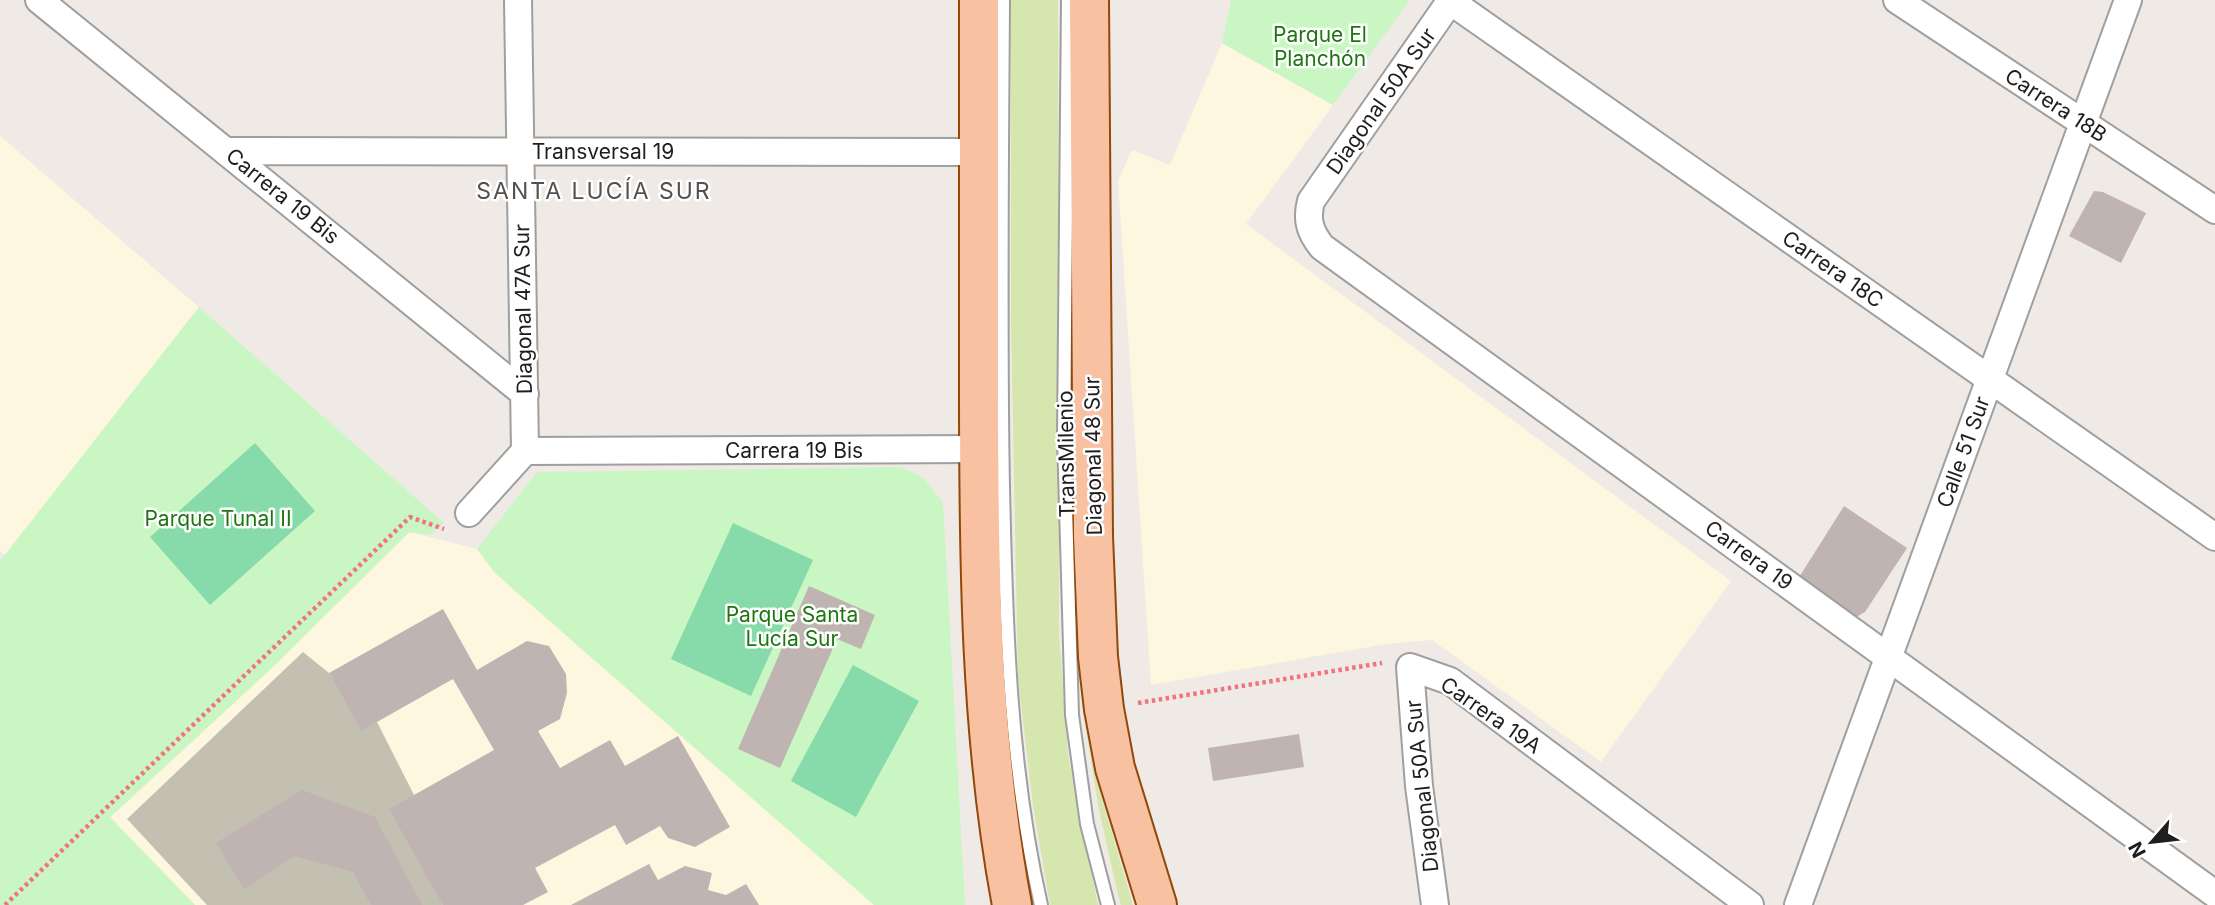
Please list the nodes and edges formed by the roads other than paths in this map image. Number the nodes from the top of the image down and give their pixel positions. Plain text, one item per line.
1 (39, 0) edge
2 (518, 0) edge
3 (979, 0) edge
4 (1003, 0) edge
5 (1068, 0) edge
6 (1089, 0) edge
7 (1897, 0) edge
8 (2128, 0) edge
9 (1451, 1) edge
10 (2083, 123) junction
11 (228, 151) junction
12 (520, 151) junction
13 (979, 152) junction
14 (1311, 201) joint
15 (2215, 210) edge
16 (1989, 380) junction
17 (525, 394) junction
18 (979, 449) junction
19 (526, 451) junction
20 (469, 513) road end
21 (2215, 537) edge
22 (1888, 656) junction
23 (1410, 667) joint
24 (2215, 894) edge
25 (1012, 905) edge
26 (1041, 905) edge
27 (1108, 905) edge
28 (1157, 905) edge
29 (1435, 905) edge
30 (1750, 905) edge
31 (1798, 905) edge

1 - 11 street, Carrera 19 Bis
2 - 12 street, Diagonal 47A Sur
3 - 13 main road
4 - 26 lane
5 - 27 lane, TransMilenio
6 - 28 main road, Diagonal 48 Sur
7 - 10 street, Carrera 18B
8 - 10 street, Calle 51 Sur
9 - 14 street, Diagonal 50A Sur
9 - 16 street, Carrera 18C
10 - 15 street, Carrera 18B
10 - 16 street, Calle 51 Sur
11 - 12 street, Transversal 19
11 - 17 street, Carrera 19 Bis
12 - 13 street, Transversal 19
12 - 17 street, Diagonal 47A Sur
13 - 18 main road
14 - 22 street, Carrera 19
16 - 21 street, Carrera 18C
16 - 22 street, Calle 51 Sur
17 - 19 street, Diagonal 47A Sur
18 - 19 street, Carrera 19 Bis
18 - 25 main road
19 - 20 street
22 - 24 street, Carrera 19
22 - 31 street, Calle 51 Sur
23 - 29 street, Diagonal 50A Sur
23 - 30 street, Carrera 19A

